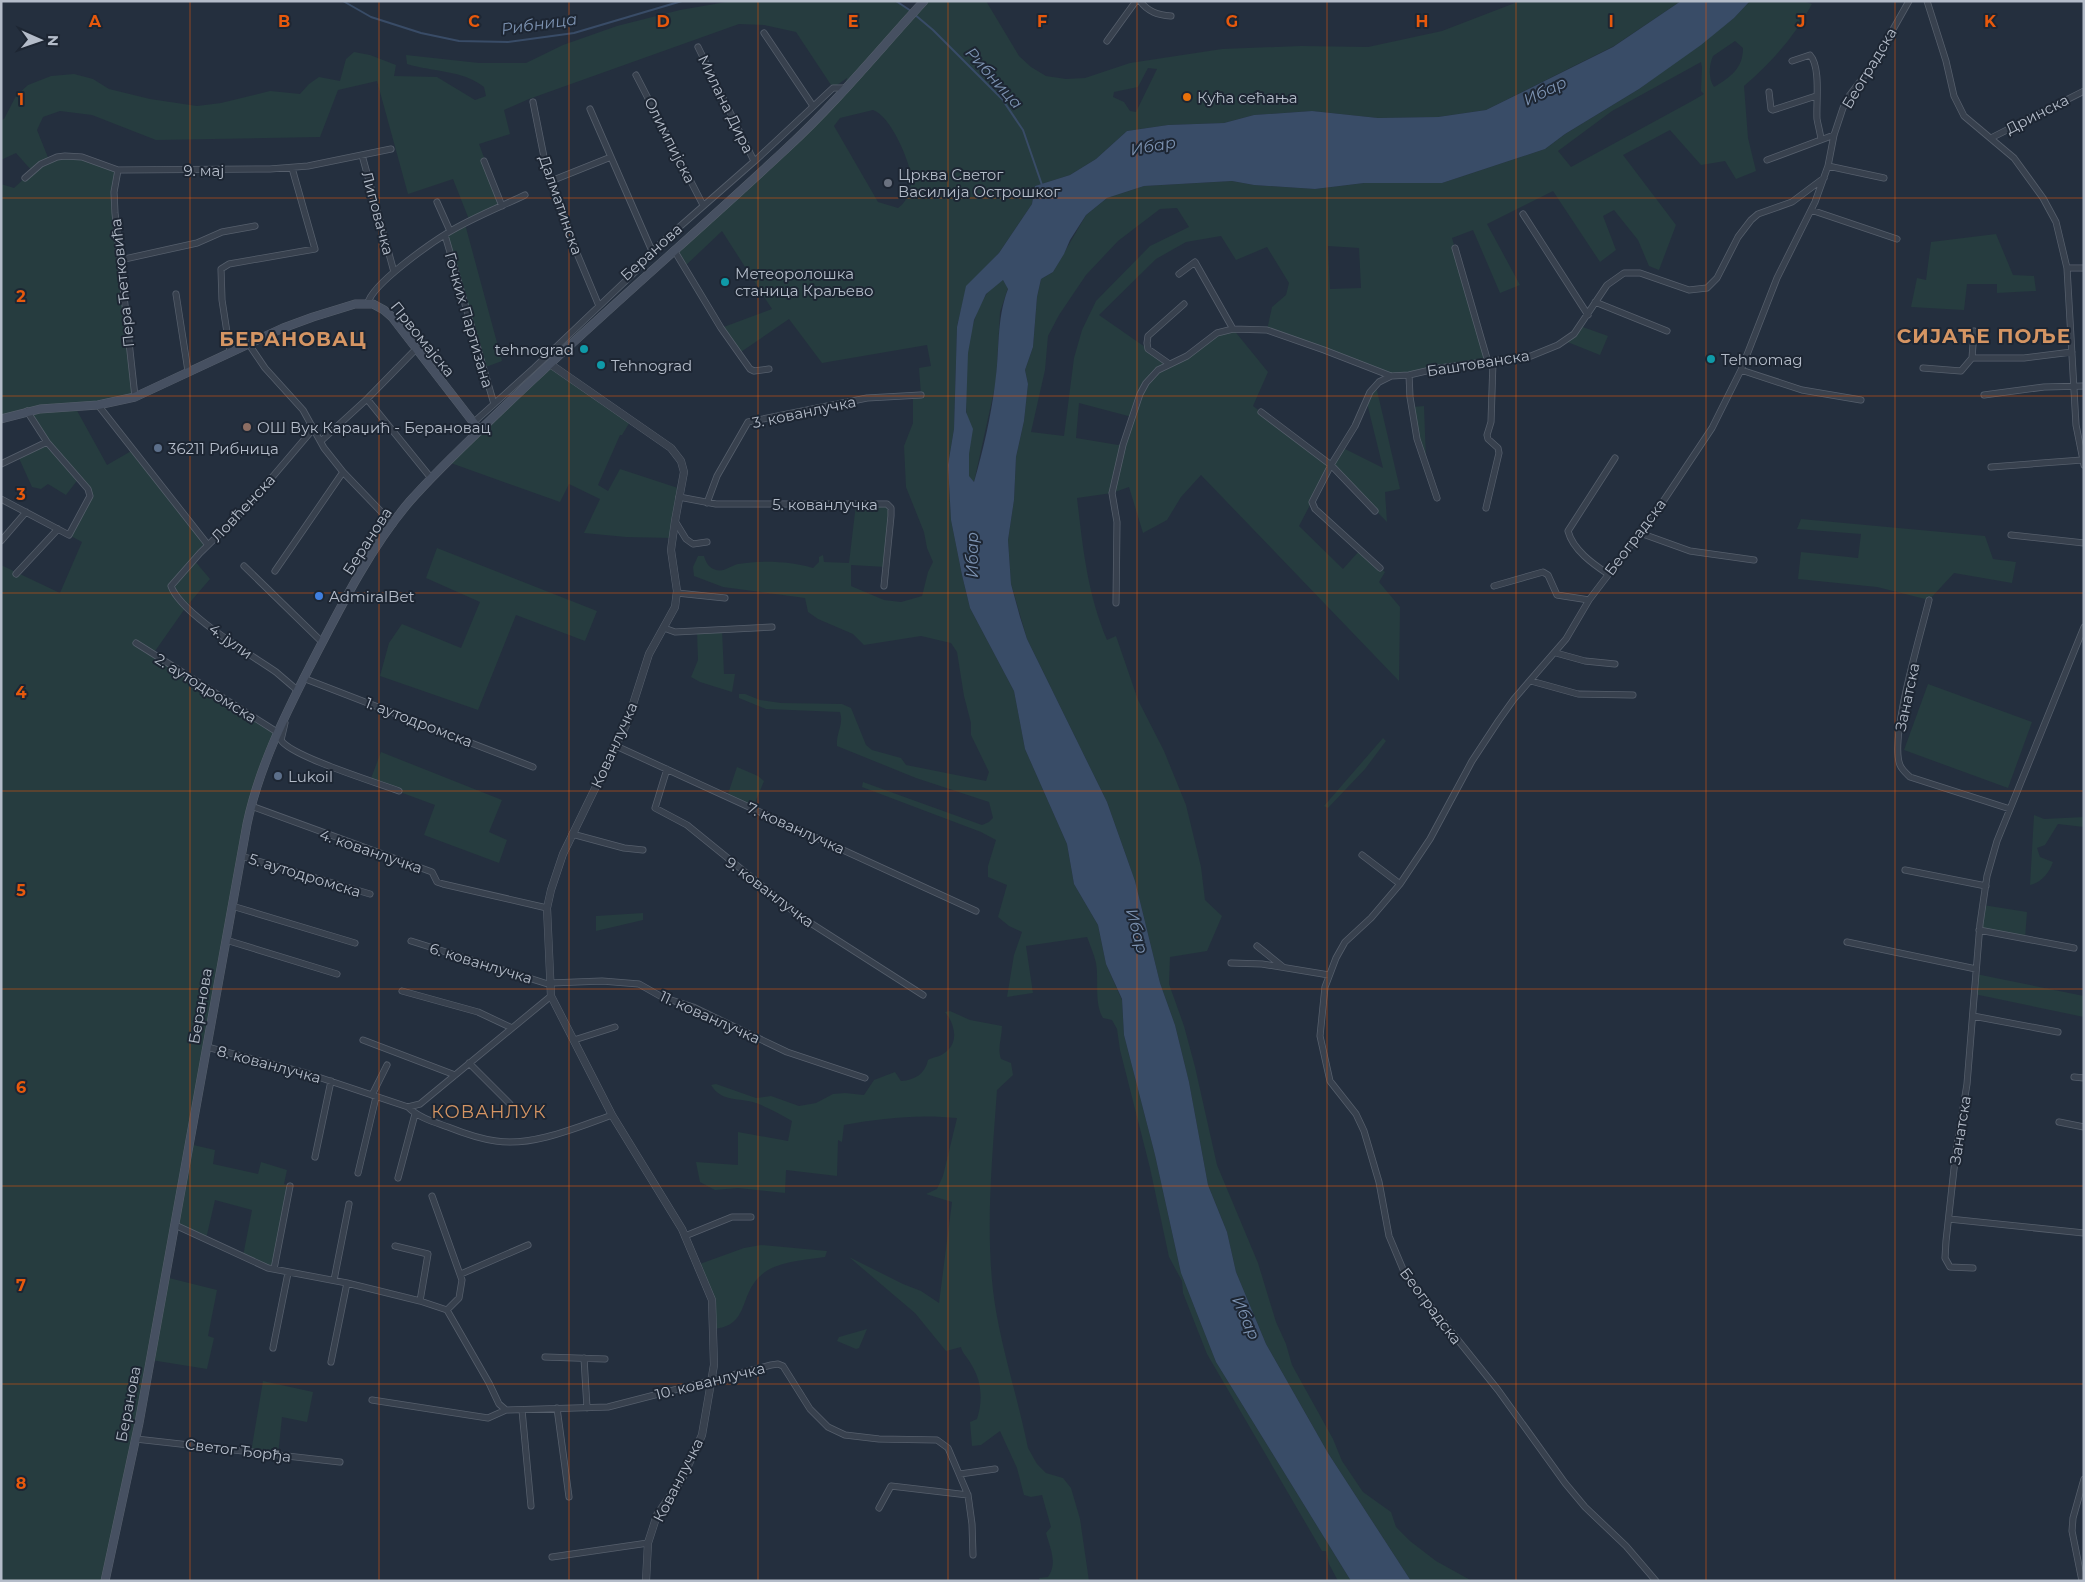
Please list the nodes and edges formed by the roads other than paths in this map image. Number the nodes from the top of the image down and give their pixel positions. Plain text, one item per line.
1 (924, 1) edge
2 (1136, 1) edge
3 (1140, 1) edge
4 (1908, 1) edge
5 (1926, 1) edge
6 (1171, 16) dead end
7 (764, 33) dead end
8 (1107, 40) dead end
9 (698, 47) dead end
10 (1792, 61) dead end
11 (636, 75) dead end
12 (845, 88) junction
13 (2084, 91) edge
14 (1768, 92) dead end
15 (1816, 96) junction
16 (533, 102) dead end
17 (814, 106) junction
18 (590, 109) dead end
19 (1834, 134) junction
20 (1821, 138) junction
21 (1991, 138) junction
22 (391, 149) dead end
23 (362, 155) junction
24 (611, 157) junction
25 (484, 160) dead end
26 (1767, 160) dead end
27 (754, 161) junction
28 (1828, 166) junction
29 (292, 168) junction
30 (118, 170) junction
31 (26, 178) dead end
32 (1824, 178) junction
33 (1884, 178) dead end
34 (552, 181) junction
35 (525, 195) dead end
36 (437, 202) dead end
37 (703, 205) junction
38 (502, 206) junction
39 (1811, 210) junction
40 (1523, 214) dead end
41 (255, 226) dead end
42 (447, 233) junction
43 (1897, 239) dead end
44 (1455, 248) dead end
45 (674, 250) junction
46 (652, 251) junction
47 (120, 260) junction
48 (645, 260) junction
49 (653, 268) junction
50 (2067, 268) junction
51 (2084, 268) edge
52 (394, 272) junction
53 (1179, 274) dead end
54 (176, 294) dead end
55 (1595, 302) junction
56 (368, 303) junction
57 (1184, 304) dead end
58 (599, 306) junction
59 (1588, 315) junction
60 (1233, 329) junction
61 (1666, 330) dead end
62 (1974, 331) dead end
63 (248, 343) junction
64 (416, 349) junction
65 (230, 352) junction
66 (2072, 352) junction
67 (1972, 358) junction
68 (1491, 362) junction
69 (550, 364) junction
70 (1168, 364) junction
71 (1923, 368) dead end
72 (769, 369) dead end
73 (1741, 370) junction
74 (188, 371) junction
75 (1409, 375) junction
76 (1391, 376) junction
77 (2074, 386) junction
78 (2084, 386) edge
79 (921, 395) dead end
80 (1984, 395) dead end
81 (135, 397) junction
82 (367, 399) junction
83 (1861, 400) dead end
84 (494, 404) junction
85 (98, 405) junction
86 (27, 411) junction
87 (1261, 412) dead end
88 (1, 419) edge
89 (473, 423) junction
90 (2076, 425) junction
91 (2084, 425) edge
92 (315, 430) junction
93 (480, 431) junction
94 (331, 432) junction
95 (321, 441) junction
96 (47, 442) junction
97 (1615, 458) dead end
98 (2083, 463) edge
99 (1, 464) edge
100 (1331, 465) junction
101 (1991, 467) dead end
102 (342, 472) junction
103 (431, 478) junction
104 (680, 497) junction
105 (1437, 498) dead end
106 (1, 500) edge
107 (707, 503) junction
108 (1486, 508) dead end
109 (1375, 511) dead end
110 (26, 512) junction
111 (675, 520) junction
112 (393, 524) junction
113 (58, 529) junction
114 (1640, 533) junction
115 (2011, 535) dead end
116 (1, 541) edge
117 (707, 542) dead end
118 (2084, 543) edge
119 (208, 545) junction
120 (1754, 560) dead end
121 (244, 566) dead end
122 (1380, 568) dead end
123 (275, 571) dead end
124 (16, 574) dead end
125 (1608, 574) junction
126 (171, 586) joint
127 (884, 586) dead end
128 (1494, 586) dead end
129 (677, 593) junction
130 (725, 598) dead end
131 (1589, 600) junction
132 (1929, 600) dead end
133 (1116, 604) dead end
134 (772, 627) dead end
135 (2084, 627) edge
136 (664, 628) junction
137 (322, 642) junction
138 (136, 643) dead end
139 (1556, 653) junction
140 (1615, 664) dead end
141 (304, 678) junction
142 (1531, 681) junction
143 (295, 693) junction
144 (1633, 695) dead end
145 (277, 732) junction
146 (616, 746) junction
147 (533, 767) dead end
148 (667, 768) junction
149 (399, 791) dead end
150 (251, 806) junction
151 (2010, 809) junction
152 (572, 834) junction
153 (643, 850) dead end
154 (1362, 855) dead end
155 (241, 856) junction
156 (1905, 870) dead end
157 (1400, 884) junction
158 (1986, 886) junction
159 (370, 894) dead end
160 (232, 906) junction
161 (547, 908) junction
162 (976, 911) dead end
163 (1979, 930) junction
164 (226, 940) junction
165 (411, 941) dead end
166 (355, 942) dead end
167 (1848, 942) dead end
168 (1257, 946) dead end
169 (2074, 948) dead end
170 (1231, 963) dead end
171 (1283, 967) junction
172 (1976, 969) junction
173 (337, 974) dead end
174 (1330, 975) junction
175 (551, 984) junction
176 (402, 991) dead end
177 (923, 994) dead end
178 (551, 996) junction
179 (1973, 1016) junction
180 (512, 1028) junction
181 (616, 1028) dead end
182 (2058, 1032) dead end
183 (362, 1040) dead end
184 (574, 1040) junction
185 (207, 1047) junction
186 (469, 1063) junction
187 (387, 1064) dead end
188 (455, 1075) junction
189 (2074, 1076) dead end
190 (865, 1078) dead end
191 (2084, 1078) edge
192 (332, 1081) junction
193 (374, 1096) junction
194 (510, 1104) dead end
195 (408, 1107) junction
196 (415, 1114) junction
197 (612, 1115) junction
198 (2059, 1122) dead end
199 (2084, 1127) edge
200 (315, 1157) dead end
201 (358, 1173) dead end
202 (398, 1178) dead end
203 (290, 1186) dead end
204 (432, 1196) dead end
205 (349, 1204) dead end
206 (751, 1217) dead end
207 (1949, 1219) junction
208 (175, 1225) junction
209 (2084, 1233) edge
210 (685, 1236) junction
211 (528, 1245) dead end
212 (395, 1246) dead end
213 (1973, 1268) dead end
214 (274, 1269) junction
215 (288, 1273) junction
216 (461, 1274) junction
217 (334, 1280) junction
218 (346, 1283) junction
219 (420, 1301) junction
220 (446, 1310) junction
221 (273, 1348) dead end
222 (544, 1357) dead end
223 (584, 1358) junction
224 (605, 1359) dead end
225 (332, 1362) dead end
226 (713, 1379) junction
227 (372, 1400) dead end
228 (557, 1408) junction
229 (587, 1408) junction
230 (506, 1410) junction
231 (522, 1410) junction
232 (136, 1439) junction
233 (340, 1462) dead end
234 (995, 1469) dead end
235 (960, 1474) junction
236 (2084, 1479) edge
237 (968, 1495) junction
238 (569, 1497) dead end
239 (531, 1506) dead end
240 (880, 1508) dead end
241 (648, 1544) junction
242 (973, 1555) dead end
243 (552, 1557) dead end
244 (105, 1581) edge
245 (646, 1581) edge
246 (1656, 1581) edge
247 (2082, 1581) edge

1 - 12 main road, Беранова
2 - 8 street
3 - 6 street
4 - 19 street, Београдска
5 - 21 street
7 - 17 street
9 - 27 street, Милана Дира
10 - 15 street
11 - 37 street, Олимпијска
12 - 17 street, Беранова
12 - 45 main road, Беранова
13 - 21 street, Дринска
14 - 15 street
15 - 20 street
16 - 34 street, Далматинска
17 - 27 street, Беранова
18 - 24 street
19 - 20 street
19 - 28 street, Београдска
20 - 26 street
21 - 50 street
22 - 23 street, 9. мај
23 - 29 street, 9. мај
23 - 52 street, Липовачка
24 - 34 street
24 - 46 street
25 - 38 street
27 - 37 street, Беранова
28 - 32 street, Београдска
28 - 33 street
29 - 30 street, 9. мај
29 - 65 street
30 - 31 street, 9. мај
30 - 47 street, Пера Ћетковића
32 - 39 street, Београдска
32 - 55 street, Баштованска
34 - 58 street, Далматинска
35 - 38 street
36 - 42 street, Гочких Партизана
37 - 46 street, Беранова
38 - 42 street
39 - 43 street
39 - 73 street, Београдска
40 - 59 street
41 - 47 street
42 - 52 street
42 - 84 street, Гочких Партизана
44 - 68 street
45 - 49 main road, Беранова
45 - 72 street
46 - 48 street, Беранова
47 - 81 street, Пера Ћетковића
48 - 49 street
48 - 58 street, Беранова
49 - 69 main road, Беранова
50 - 51 street
50 - 66 street
52 - 56 street
53 - 60 street
54 - 74 street
55 - 59 street, Баштованска
55 - 61 street
56 - 63 main road, Првомајска
56 - 64 main road, Првомајска
57 - 70 street
58 - 84 street, Беранова
59 - 68 street, Баштованска
60 - 70 street, Баштованска
60 - 76 street, Баштованска
62 - 67 street
63 - 65 main road, Првомајска
63 - 92 street
64 - 82 street
64 - 89 main road, Првомајска
65 - 74 main road, Првомајска
66 - 67 street
66 - 77 street
67 - 71 street
68 - 75 street, Баштованска
68 - 108 street
69 - 93 main road, Беранова
69 - 104 street, Кованлучка
70 - 133 street, Баштованска
73 - 83 street
73 - 114 street, Београдска
74 - 81 main road, Првомајска
75 - 76 street, Баштованска
75 - 105 street
76 - 100 street
77 - 78 street
77 - 80 street
77 - 90 street
79 - 107 street, 3. кованлучка
81 - 85 main road, Првомајска
82 - 94 street
82 - 103 street
84 - 89 street, Беранова
85 - 86 main road, Првомајска
85 - 119 street
86 - 88 main road, Првомајска
86 - 96 street
87 - 100 street
89 - 93 main road, Првомајска
90 - 91 street
90 - 98 street
92 - 94 street
92 - 95 street
92 - 119 street, Ловћенска
93 - 103 main road, Беранова
94 - 95 street
95 - 102 street
96 - 99 street
96 - 113 street
97 - 125 street
98 - 101 street
100 - 109 street
100 - 122 street
102 - 112 street
102 - 123 street
103 - 112 main road, Беранова
104 - 107 street, 5. кованлучка
104 - 111 street, Кованлучка
106 - 110 street
107 - 127 street, 5. кованлучка
110 - 113 street
110 - 116 street
111 - 117 street
111 - 129 street, Кованлучка
112 - 137 main road, Беранова
113 - 124 street
114 - 120 street
114 - 125 street, Београдска
115 - 118 street
119 - 126 street, Ловћенска
121 - 137 street
125 - 131 street, Београдска
126 - 143 street, 4. јули
128 - 131 street
129 - 130 street
129 - 136 street, Кованлучка
131 - 139 street, Београдска
132 - 151 street, Занатска
134 - 136 street
135 - 151 street, Занатска
136 - 146 street, Кованлучка
137 - 141 main road, Беранова
138 - 145 street, 2. аутодромска
139 - 140 street
139 - 142 street, Београдска
141 - 143 main road, Беранова
141 - 147 street, 1. аутодромска
142 - 144 street
142 - 157 street, Београдска
143 - 145 main road, Беранова
143 - 149 street
145 - 150 main road, Беранова
146 - 148 street, 7. кованлучка
146 - 152 street, Кованлучка
148 - 162 street, 7. кованлучка
148 - 177 street, 9. кованлучка
150 - 155 main road, Беранова
150 - 161 street, 4. кованлучка
151 - 158 street, Занатска
152 - 153 street
152 - 161 street, Кованлучка
154 - 157 street
155 - 159 street, 5. аутодромска
155 - 160 main road, Беранова
156 - 158 street
157 - 174 street, Београдска
158 - 163 street, Занатска
160 - 164 main road, Беранова
160 - 166 street
161 - 175 street, Кованлучка
163 - 169 street
163 - 172 street, Занатска
164 - 173 street
164 - 185 main road, Беранова
165 - 175 street, 6. кованлучка
167 - 172 street
168 - 171 street
170 - 171 street
171 - 174 street
172 - 179 street, Занатска
174 - 246 street, Београдска
175 - 178 street, Кованлучка
175 - 190 street, 11. кованлучка
176 - 180 street
178 - 180 street
178 - 184 street, Кованлучка
179 - 182 street
179 - 207 street, Занатска
180 - 186 street
181 - 184 street
183 - 188 street
184 - 197 street, Кованлучка
185 - 192 street, 8. кованлучка
185 - 208 main road, Беранова
186 - 188 street
186 - 194 street
187 - 193 street
188 - 195 street
189 - 191 street
192 - 193 street, 8. кованлучка
192 - 200 street, 8. кованлучка
193 - 195 street, 8. кованлучка
193 - 201 street
195 - 196 street
196 - 197 street
196 - 202 street
197 - 210 street, Кованлучка
198 - 199 street
203 - 214 street
204 - 216 street
205 - 217 street
206 - 210 street
207 - 209 street
207 - 213 street, Занатска
208 - 214 street
208 - 232 main road, Беранова
210 - 226 street, Кованлучка
211 - 216 street
212 - 219 street
214 - 215 street
215 - 217 street
215 - 221 street
216 - 220 street
217 - 218 street
218 - 219 street
218 - 225 street
219 - 220 street
220 - 230 street
222 - 223 street
223 - 224 street
223 - 229 street
226 - 229 street, 10. кованлучка
226 - 235 street, 10. кованлучка
226 - 241 street, Кованлучка
227 - 230 street, 10. кованлучка
228 - 229 street, 10. кованлучка
228 - 231 street, 10. кованлучка
228 - 238 street
230 - 231 street, 10. кованлучка
231 - 239 street
232 - 233 street, Светог Ђорђа
232 - 244 main road, Беранова
234 - 235 street
235 - 237 street, 10. кованлучка
236 - 247 street
237 - 240 street
237 - 242 street, 10. кованлучка
241 - 243 street
241 - 245 street, Кованлучка

